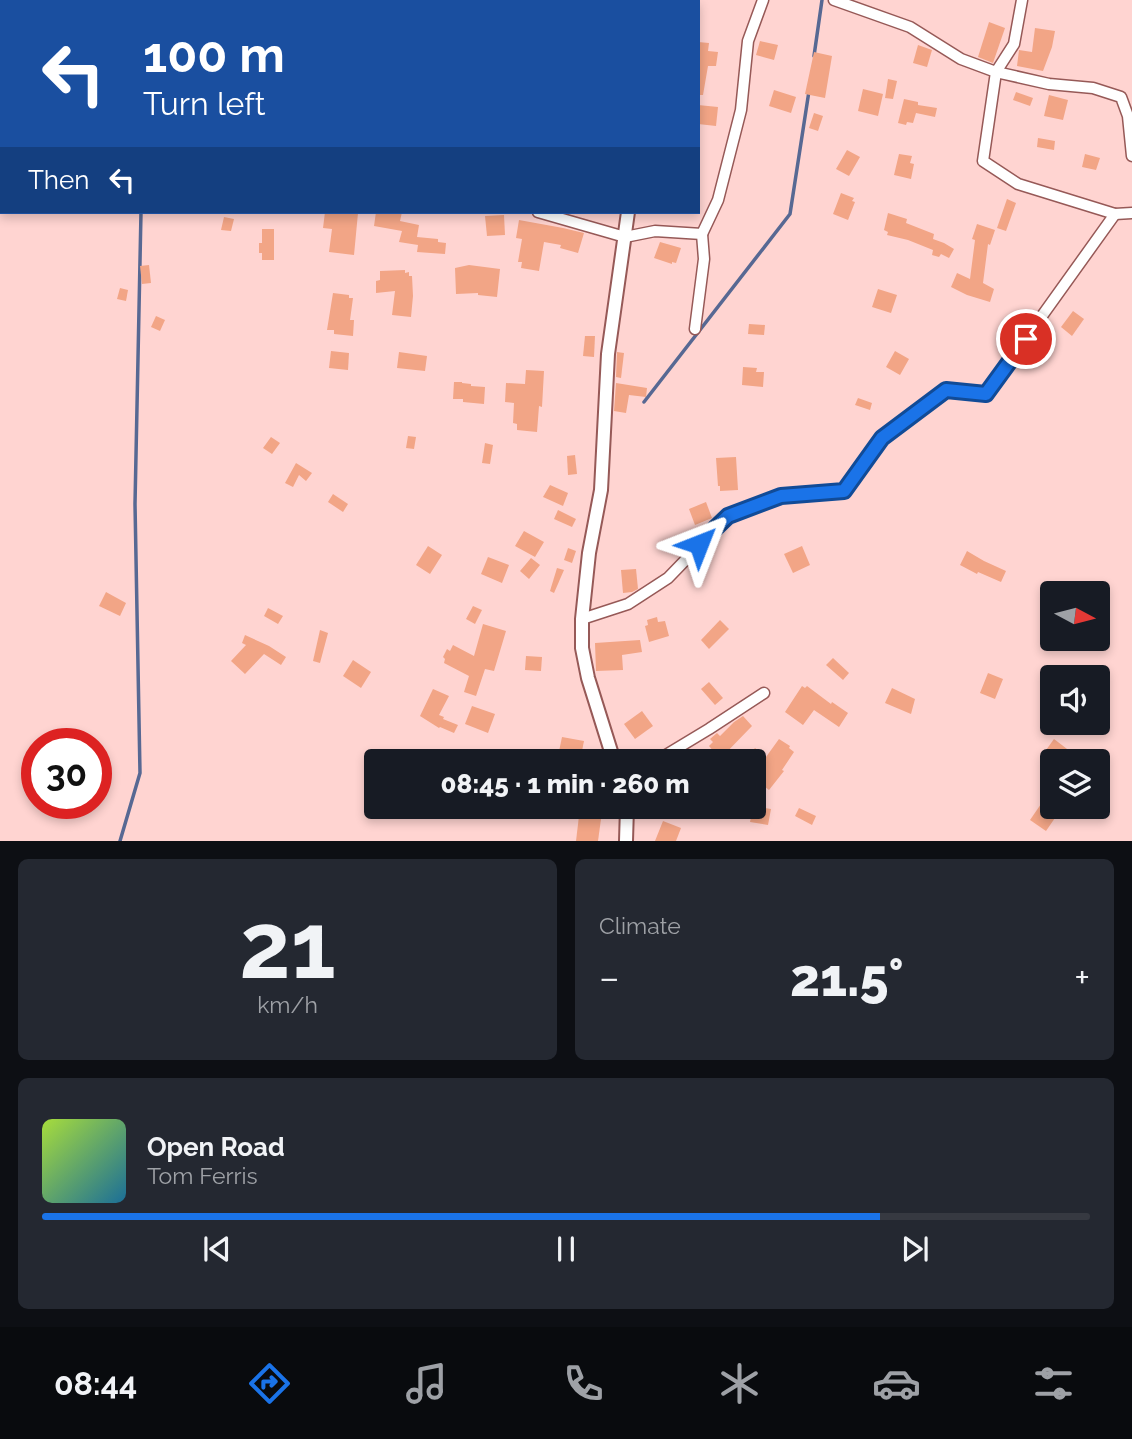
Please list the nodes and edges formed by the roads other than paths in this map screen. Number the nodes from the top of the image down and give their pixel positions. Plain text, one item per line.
1 (763, 0) edge
2 (834, 0) edge
3 (1022, 0) edge
4 (996, 72) junction
5 (1132, 156) edge
6 (1132, 213) edge
7 (545, 214) edge
8 (628, 214) edge
9 (1115, 215) junction
10 (702, 234) junction
11 (625, 237) junction
12 (695, 329) dead end
13 (582, 619) junction
14 (764, 693) dead end
15 (610, 749) edge
16 (676, 749) edge
17 (627, 819) edge
18 (626, 841) edge

1 - 10 street
2 - 4 street
3 - 4 street
4 - 5 street
4 - 9 street
6 - 9 street
7 - 11 street
8 - 11 street
9 - 13 street
10 - 11 street
10 - 12 street
11 - 13 street
13 - 15 street
14 - 16 street
17 - 18 street

